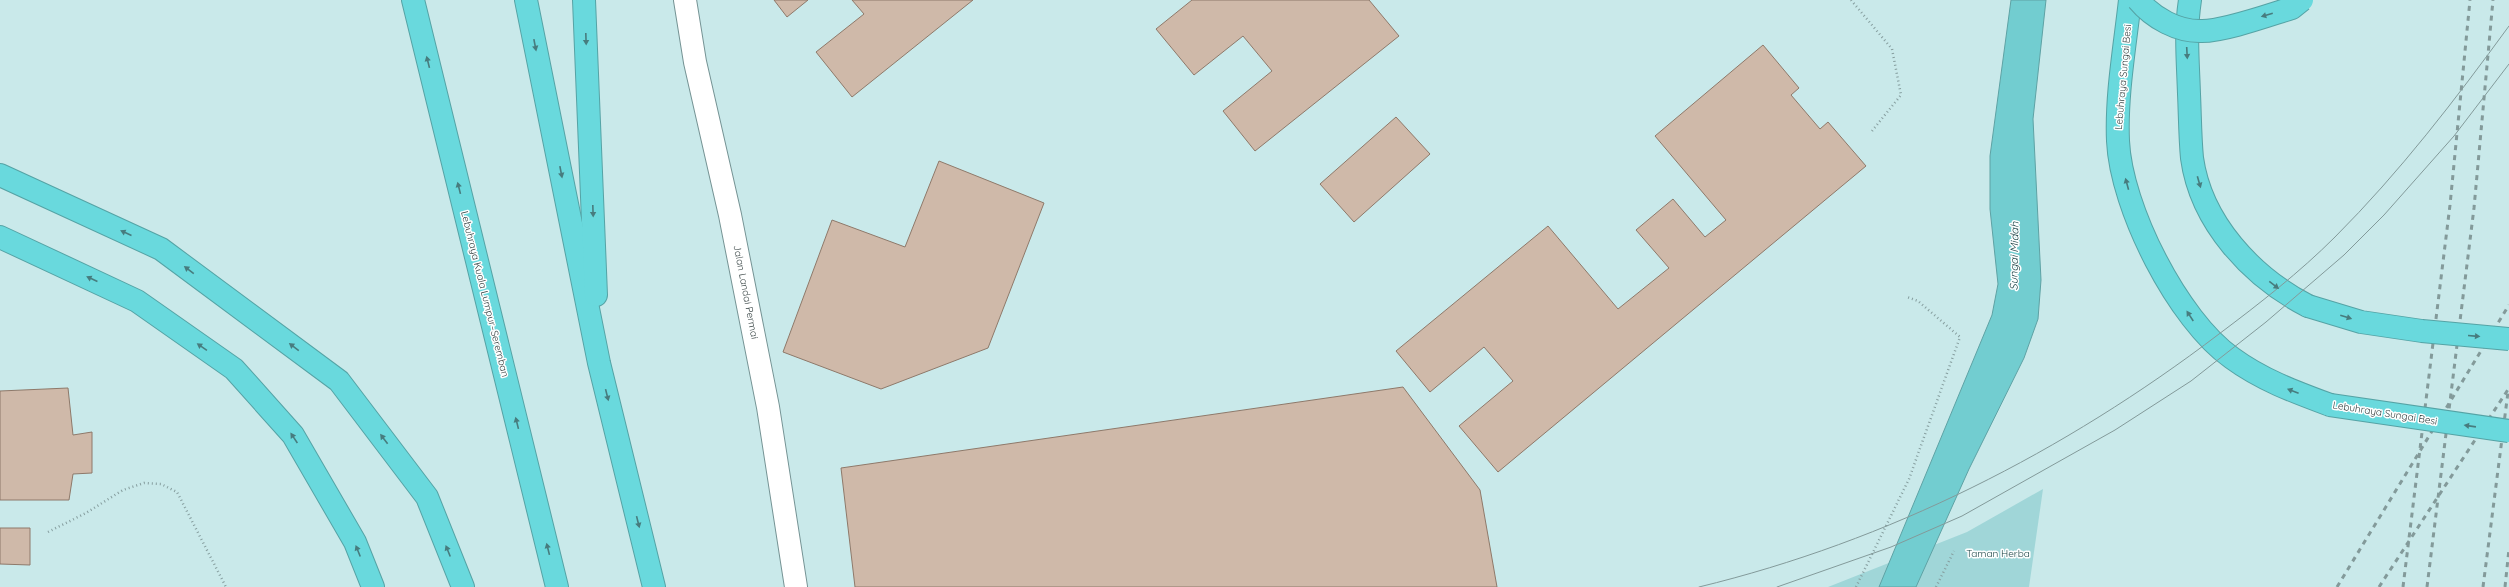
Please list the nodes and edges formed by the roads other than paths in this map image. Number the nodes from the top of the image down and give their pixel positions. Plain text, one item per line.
1 (413, 0) edge
2 (584, 0) edge
3 (685, 0) edge
4 (2130, 0) edge
5 (2138, 0) edge
6 (2190, 0) edge
7 (2302, 0) edge
8 (527, 2) edge
9 (0, 176) edge
10 (0, 237) edge
11 (2509, 339) edge
12 (599, 363) junction
13 (2509, 431) edge
14 (373, 587) edge
15 (463, 587) edge
16 (557, 587) edge
17 (654, 587) edge
18 (796, 587) edge

16 -> 1 highway, Lebuhraya Kuala Lumpur–Seremban
2 -> 12 highway
3 - 18 street, Jalan Landai Permai
13 -> 4 highway, Lebuhraya Sungai Besi, bridge
7 -> 5 highway, bridge
6 -> 11 highway, bridge
8 -> 12 highway
15 -> 9 highway
14 -> 10 highway
12 -> 17 highway

